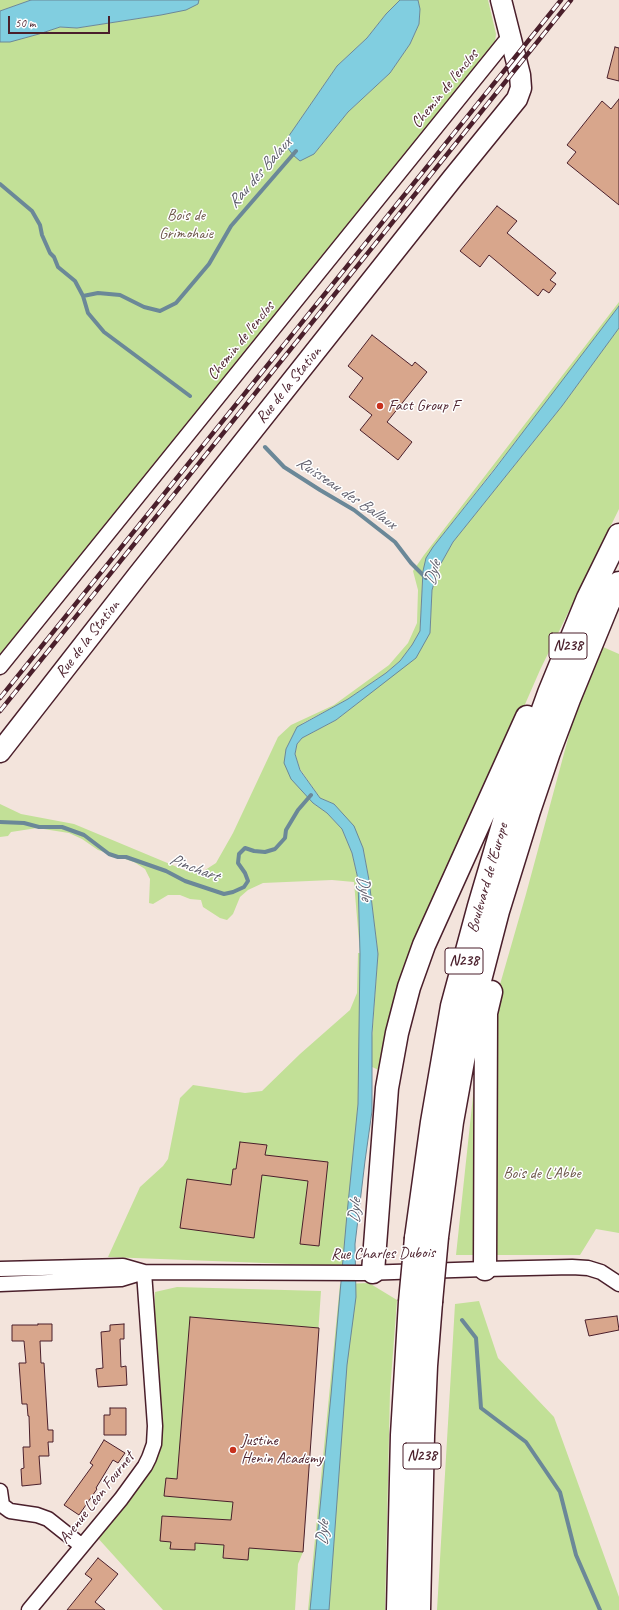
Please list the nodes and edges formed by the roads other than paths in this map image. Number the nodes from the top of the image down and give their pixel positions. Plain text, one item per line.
1 (502, 0) edge
2 (511, 38) junction
3 (619, 535) edge
4 (619, 583) edge
5 (0, 667) edge
6 (549, 693) junction
7 (0, 752) edge
8 (498, 911) junction
9 (426, 1237) junction
10 (0, 1269) edge
11 (485, 1269) junction
12 (144, 1272) junction
13 (368, 1273) junction
14 (0, 1284) edge
15 (619, 1284) edge
16 (421, 1302) junction
17 (0, 1491) edge
18 (82, 1546) junction
19 (29, 1610) edge
20 (398, 1610) edge
21 (419, 1610) edge

1 - 2 main road, Rue de la Station
2 - 5 street, Chemin de l'enclos
2 - 7 main road, Rue de la Station
3 - 6 highway, Boulevard de l'Europe / N238
4 - 8 highway, Boulevard de l'Europe / N238
6 - 9 highway, Boulevard de l'Europe / N238
6 - 13 highway
8 - 9 highway, Boulevard de l'Europe / N238
8 - 11 highway
9 - 16 highway, N238, bridge
10 - 12 street, Rue Charles Dubois
11 - 13 street, Rue Charles Dubois
11 - 15 street, Rue Charles Dubois
12 - 13 street, Rue Charles Dubois
12 - 14 street, Rue Charles Dubois
12 - 18 street, Avenue Léon Fournet
16 - 20 highway, N238
16 - 21 highway, N238
17 - 18 street
18 - 19 street, Avenue Léon Fournet

